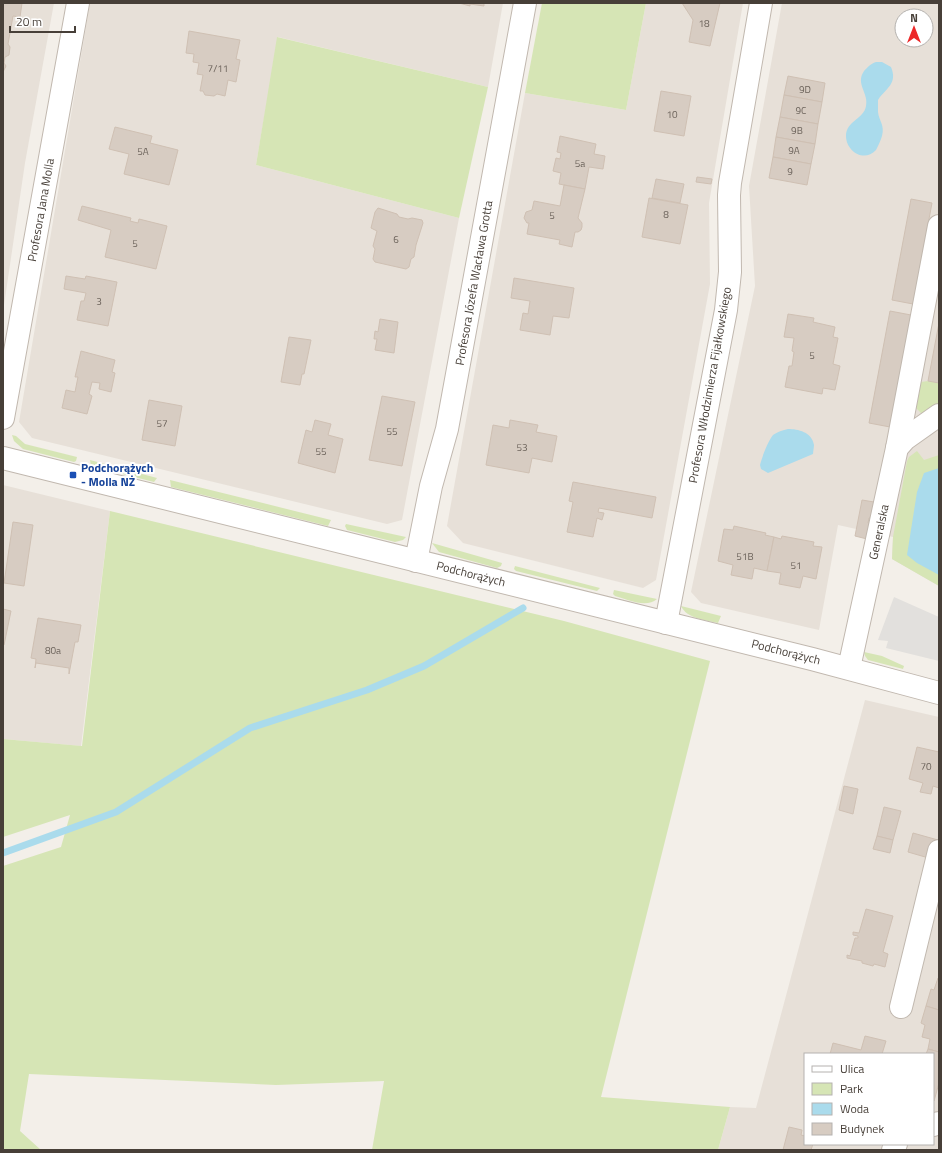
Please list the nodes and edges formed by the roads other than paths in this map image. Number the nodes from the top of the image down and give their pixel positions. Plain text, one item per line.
1 (78, 3) edge
2 (525, 3) edge
3 (761, 3) edge
4 (939, 226) edge
5 (939, 415) edge
6 (3, 418) edge
7 (897, 448) junction
8 (3, 458) edge
9 (416, 561) junction
10 (666, 623) junction
11 (849, 668) junction
12 (939, 693) edge
13 (939, 851) edge
14 (901, 1007) dead end

1 - 6 street, Profesora Jana Molla
2 - 9 street, Profesora Józefa Wacława Grotta
3 - 10 street, Profesora Włodzimierza Fijałkowskiego
4 - 7 street, Generalska
5 - 7 street
7 - 11 street, Generalska
8 - 9 street, Podchorążych
9 - 10 street, Podchorążych
10 - 11 street, Podchorążych
11 - 12 street, Podchorążych
13 - 14 street

